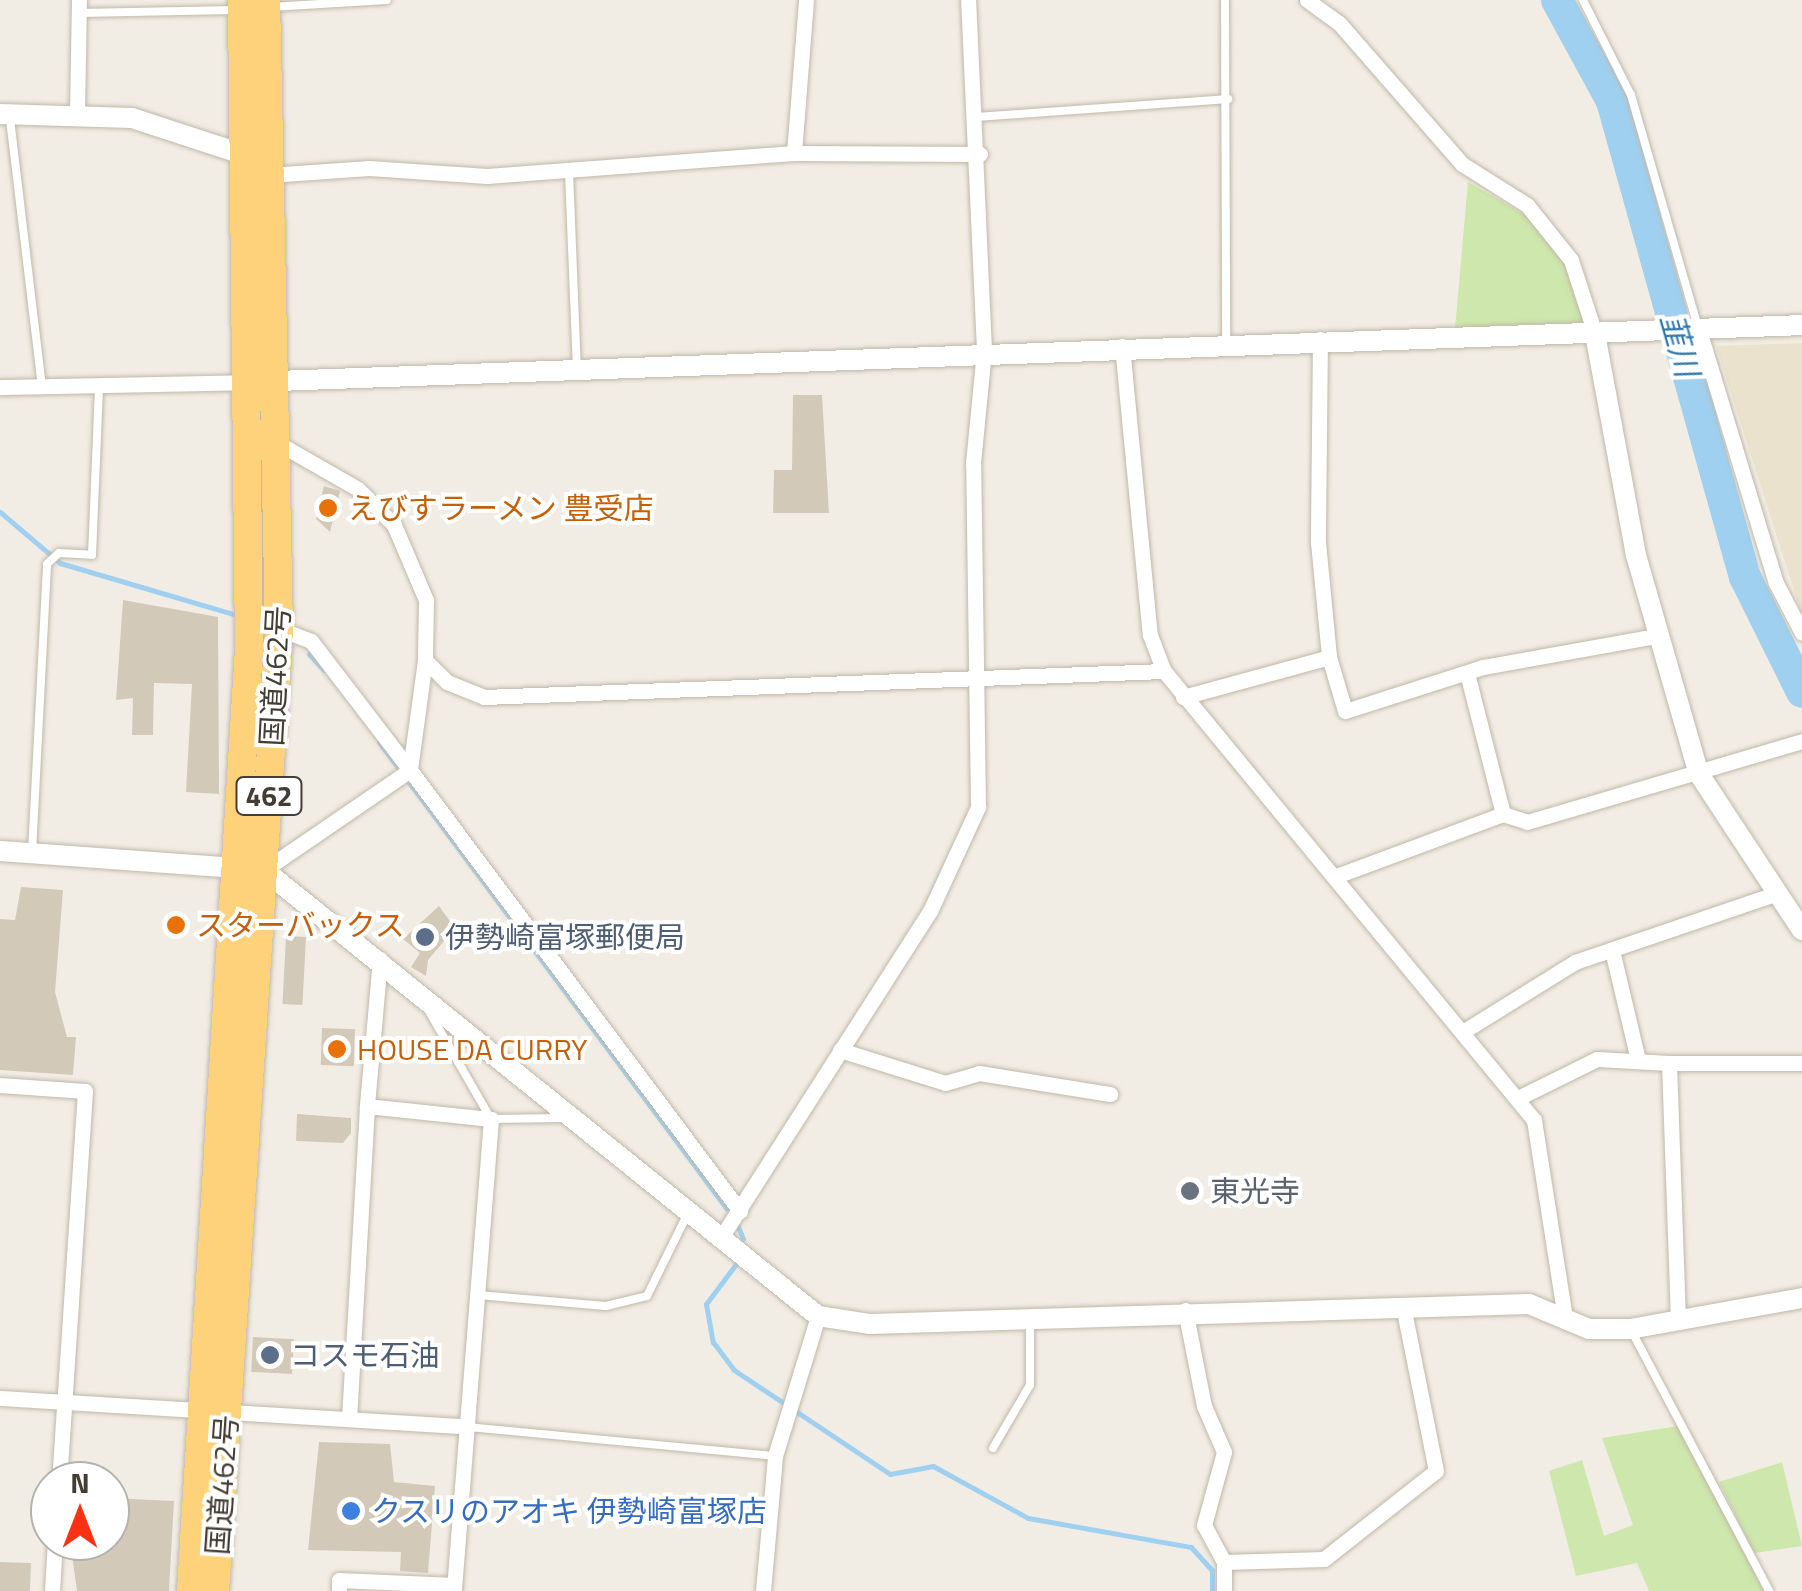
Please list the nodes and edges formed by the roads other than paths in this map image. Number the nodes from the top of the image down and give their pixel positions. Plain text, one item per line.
1 (387, 0) edge
2 (806, 0) edge
3 (968, 0) edge
4 (1225, 0) edge
5 (1307, 0) edge
6 (1583, 0) edge
7 (254, 4) edge
8 (79, 6) edge
9 (1228, 99) junction
10 (5, 114) edge
11 (77, 114) junction
12 (977, 117) junction
13 (794, 153) junction
14 (980, 154) junction
15 (244, 155) junction
16 (569, 167) junction
17 (269, 175) junction
18 (1802, 326) edge
19 (1697, 329) junction
20 (1594, 334) junction
21 (1320, 339) junction
22 (1226, 340) junction
23 (1122, 346) junction
24 (984, 350) junction
25 (577, 371) junction
26 (261, 382) junction
27 (99, 386) junction
28 (0, 387) edge
29 (42, 388) junction
30 (276, 442) junction
31 (279, 629) junction
32 (1802, 632) edge
33 (1660, 636) junction
34 (1329, 657) junction
35 (425, 660) junction
36 (1164, 672) junction
37 (1467, 673) junction
38 (974, 679) junction
39 (1183, 697) junction
40 (1802, 741) edge
41 (406, 773) junction
42 (1699, 774) junction
43 (1502, 814) junction
44 (0, 851) edge
45 (32, 853) junction
46 (251, 869) junction
47 (1339, 875) junction
48 (1778, 893) junction
49 (1802, 930) edge
50 (1612, 950) junction
51 (380, 959) junction
52 (426, 996) junction
53 (1464, 1031) junction
54 (840, 1050) junction
55 (1638, 1056) junction
56 (1669, 1063) junction
57 (1802, 1063) edge
58 (0, 1086) edge
59 (1110, 1094) dead end
60 (1518, 1098) junction
61 (367, 1106) junction
62 (579, 1118) junction
63 (491, 1119) junction
64 (691, 1207) junction
65 (740, 1211) junction
66 (724, 1234) junction
67 (478, 1295) junction
68 (1802, 1298) edge
69 (1403, 1306) junction
70 (1185, 1310) junction
71 (1030, 1314) junction
72 (818, 1316) junction
73 (1565, 1319) junction
74 (1678, 1320) junction
75 (1630, 1329) junction
76 (0, 1398) edge
77 (64, 1402) junction
78 (215, 1412) junction
79 (349, 1419) junction
80 (468, 1428) junction
81 (993, 1448) dead end
82 (775, 1456) junction
83 (60, 1461) edge
84 (54, 1561) edge
85 (1224, 1562) junction
86 (454, 1588) edge
87 (52, 1591) edge
88 (191, 1591) edge
89 (215, 1591) edge
90 (338, 1591) edge
91 (763, 1591) edge
92 (1224, 1591) edge
93 (1769, 1591) edge

1 - 7 lane
2 - 13 street
3 - 12 street
4 - 9 lane
5 - 20 street
6 - 19 lane
7 - 8 lane
7 - 15 highway, 国道462号 / 462
7 - 17 highway, 国道462号 / 462
8 - 11 street
9 - 12 lane
9 - 22 lane
10 - 11 street
10 - 29 lane
11 - 15 street
12 - 14 street
13 - 14 street
13 - 16 street
14 - 24 street
15 - 26 highway, 国道462号 / 462
16 - 17 street
16 - 25 lane
17 - 26 highway, 国道462号 / 462
18 - 19 street
19 - 20 street
19 - 32 street
20 - 21 street
20 - 33 street
21 - 22 street
21 - 34 street
22 - 23 street
23 - 24 street
23 - 36 street
24 - 25 street
24 - 38 street
25 - 26 street
26 - 27 street
26 - 30 highway, 国道462号 / 462
26 - 46 highway, 国道462号 / 462
27 - 29 street
27 - 45 lane
28 - 29 street
30 - 31 highway, 国道462号 / 462
30 - 35 street
31 - 41 street
31 - 46 highway, 国道462号 / 462
33 - 37 street
33 - 42 street
34 - 37 street
34 - 39 street
35 - 38 street
35 - 41 street
36 - 38 street
36 - 39 street
37 - 43 street
38 - 54 street
39 - 47 street
40 - 42 street
41 - 46 street
41 - 65 street
42 - 43 street
42 - 48 street
43 - 47 street
44 - 45 street
45 - 46 street
46 - 51 street
46 - 78 highway, 国道462号 / 462
47 - 53 street
48 - 49 street
48 - 50 street
50 - 53 street
50 - 55 street
51 - 52 street
51 - 61 street
52 - 62 street
52 - 63 lane
53 - 60 street
54 - 59 street
54 - 65 street
55 - 56 street
55 - 60 street
56 - 57 street
56 - 74 street
58 - 77 street
60 - 73 street
61 - 63 street
61 - 79 street
62 - 63 lane
62 - 64 street
63 - 67 street
64 - 66 street
64 - 67 lane
65 - 66 street
66 - 72 street
67 - 80 street
68 - 74 street
69 - 70 street
69 - 73 street
69 - 85 street
70 - 71 street
70 - 85 street
71 - 72 street
71 - 81 lane
72 - 82 street
73 - 75 street
74 - 75 street
75 - 93 lane
76 - 77 street
77 - 78 street
77 - 83 street
78 - 79 street
78 - 88 highway, 国道462号 / 462
78 - 89 highway, 国道462号 / 462
79 - 80 street
80 - 82 lane
80 - 86 street
82 - 91 street
84 - 87 street
85 - 92 street
86 - 90 street

